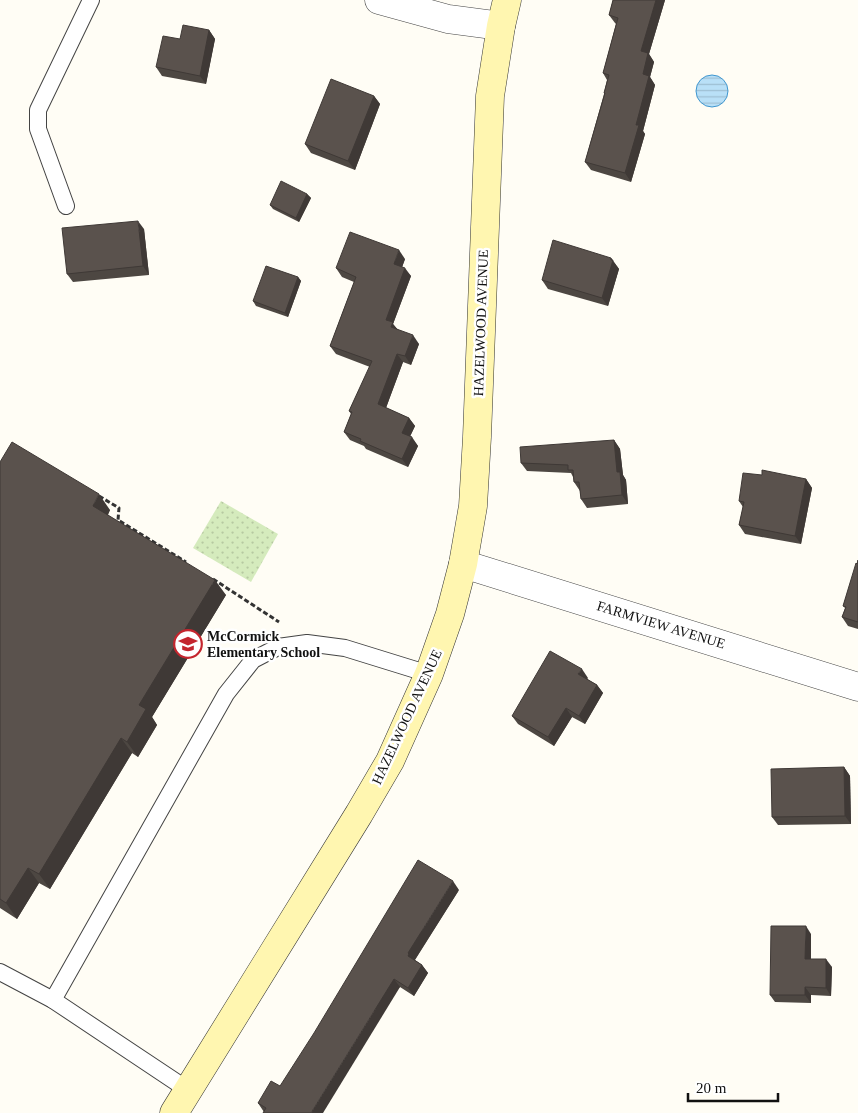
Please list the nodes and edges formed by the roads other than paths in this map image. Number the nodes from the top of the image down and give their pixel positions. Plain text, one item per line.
1 (91, 0) edge
2 (379, 0) edge
3 (507, 0) edge
4 (501, 26) junction
5 (66, 206) dead end
6 (463, 564) junction
7 (429, 674) junction
8 (858, 687) edge
9 (0, 972) edge
10 (52, 1000) junction
11 (188, 1090) junction
12 (174, 1113) edge

1 - 5 lane
2 - 4 street
3 - 4 street, HAZELWOOD AVENUE
4 - 6 street, HAZELWOOD AVENUE
6 - 7 street, HAZELWOOD AVENUE
6 - 8 street, FARMVIEW AVENUE
7 - 10 lane
7 - 11 street, HAZELWOOD AVENUE
9 - 10 lane
10 - 11 lane
11 - 12 street, HAZELWOOD AVENUE

